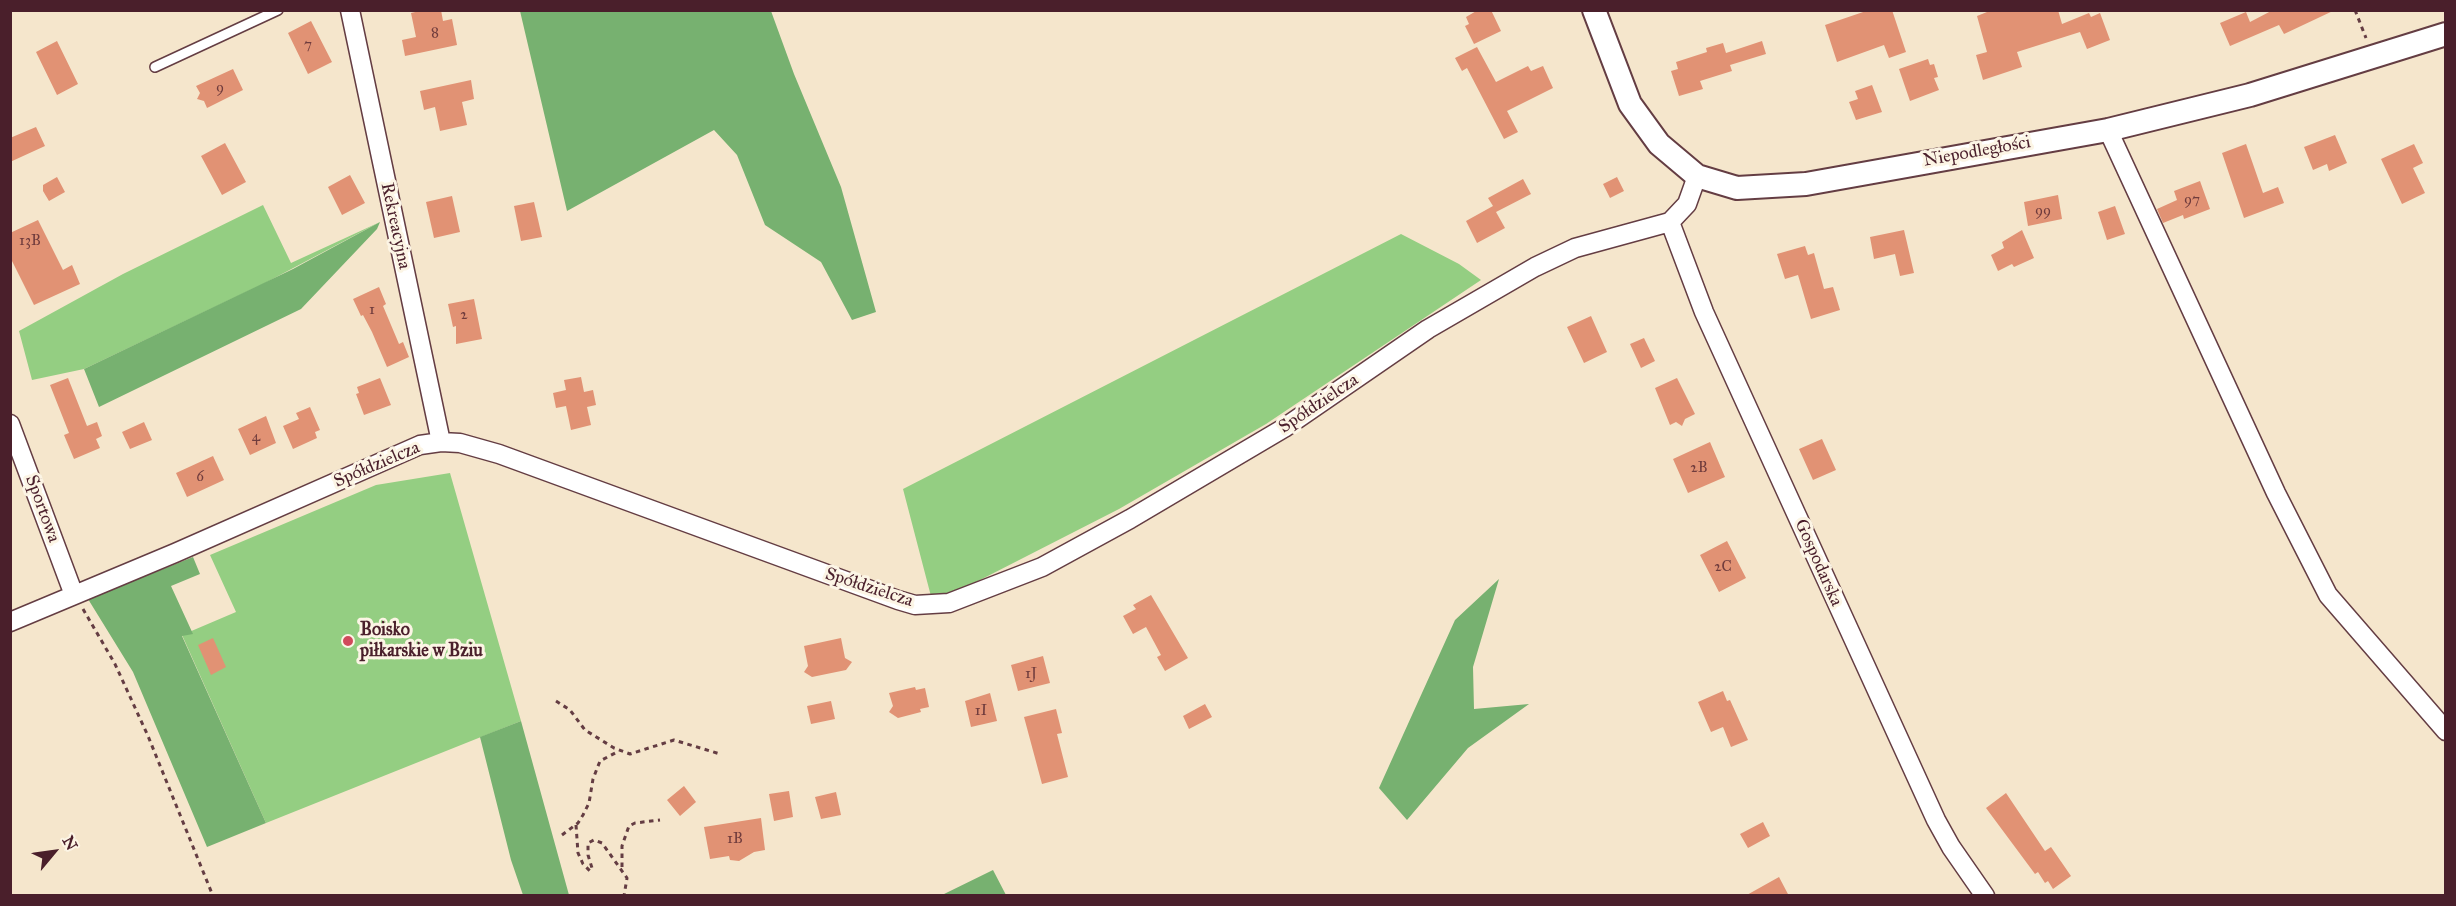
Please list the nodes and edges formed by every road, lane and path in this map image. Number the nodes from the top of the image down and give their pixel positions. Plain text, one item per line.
1 (278, 10) edge
2 (350, 10) edge
3 (1594, 10) edge
4 (2355, 10) edge
5 (2445, 34) edge
6 (2373, 56) junction
7 (155, 67) dead end
8 (2108, 130) junction
9 (1697, 176) junction
10 (1670, 222) junction
11 (10, 424) edge
12 (441, 442) junction
13 (74, 595) junction
14 (10, 621) edge
15 (556, 701) dead end
16 (2445, 731) edge
17 (621, 751) junction
18 (720, 754) dead end
19 (660, 820) dead end
20 (576, 825) junction
21 (562, 835) dead end
22 (622, 869) junction
23 (213, 896) edge
24 (624, 896) edge
25 (1984, 896) edge

1 - 7 lane
2 - 12 street, Rekreacyjna
3 - 9 street, Niepodległości
4 - 6 path
5 - 6 street, Niepodległości
6 - 8 street, Niepodległości
8 - 9 street, Niepodległości
8 - 16 street
9 - 10 street
10 - 12 street, Spółdzielcza
10 - 25 street, Gospodarska
11 - 13 street, Sportowa
12 - 13 street, Spółdzielcza
13 - 14 street, Spółdzielcza
13 - 23 path
15 - 17 path
17 - 18 path
17 - 20 path
19 - 22 path
20 - 21 path
20 - 22 path
22 - 24 path

